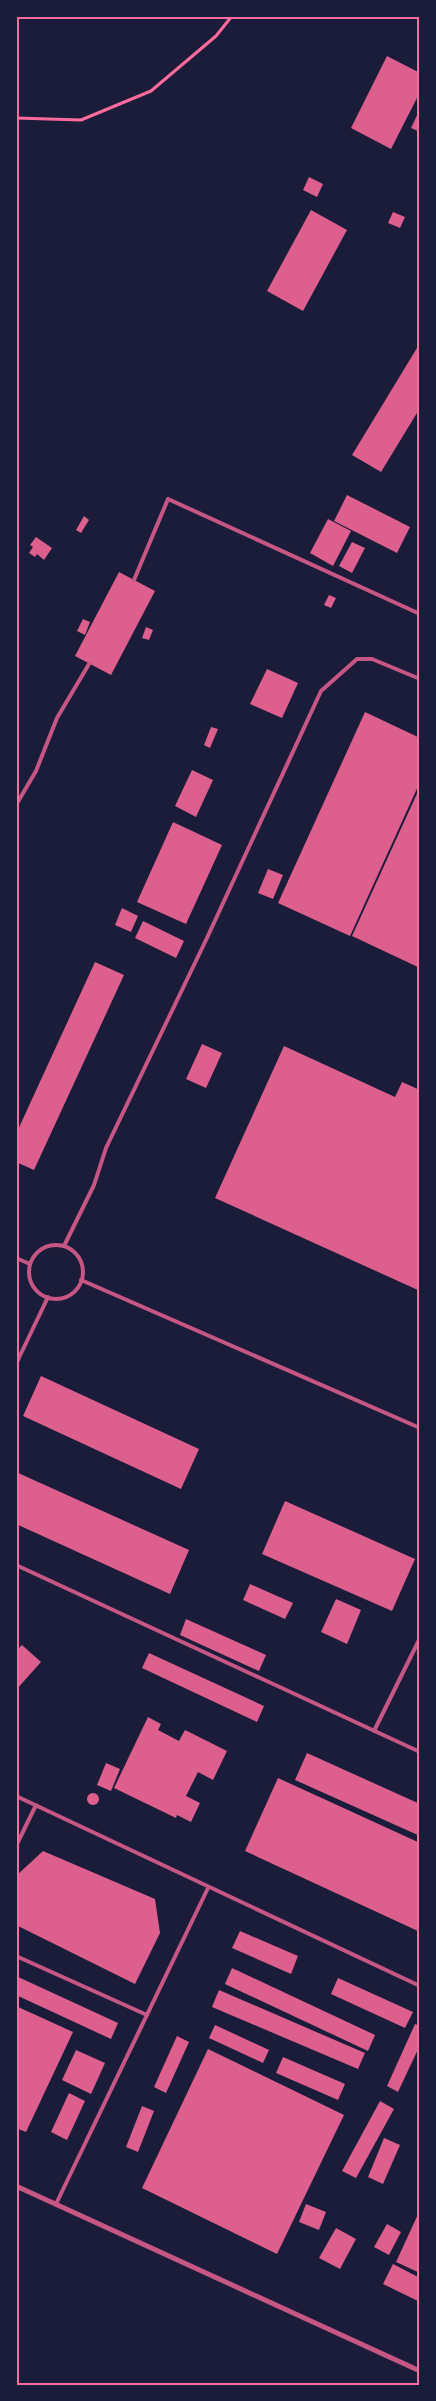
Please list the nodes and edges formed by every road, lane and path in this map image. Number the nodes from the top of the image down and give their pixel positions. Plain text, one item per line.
1 (232, 16) edge
2 (16, 118) edge
3 (134, 580) dead end
4 (420, 614) edge
5 (89, 664) dead end
6 (420, 679) edge
7 (16, 805) edge
8 (64, 1246) junction
9 (16, 1258) edge
10 (30, 1264) junction
11 (81, 1280) junction
12 (48, 1297) junction
13 (16, 1364) edge
14 (420, 1428) edge
15 (16, 1565) edge
16 (420, 1638) edge
17 (374, 1731) junction
18 (420, 1752) edge
19 (16, 1796) edge
20 (36, 1805) junction
21 (16, 1846) edge
22 (208, 1888) junction
23 (16, 1956) edge
24 (420, 1986) edge
25 (147, 2015) junction
26 (16, 2186) edge
27 (56, 2204) junction
28 (420, 2371) edge

1 - 2 path
3 - 4 lane
5 - 7 lane
6 - 8 lane
8 - 10 lane
8 - 11 lane
9 - 10 lane
10 - 12 lane
11 - 12 lane
11 - 14 lane
12 - 13 lane
15 - 17 lane
16 - 17 lane
17 - 18 lane
19 - 20 lane
20 - 21 lane
20 - 22 lane
22 - 24 lane
22 - 25 lane
23 - 25 lane
25 - 27 lane
26 - 27 street
27 - 28 street

